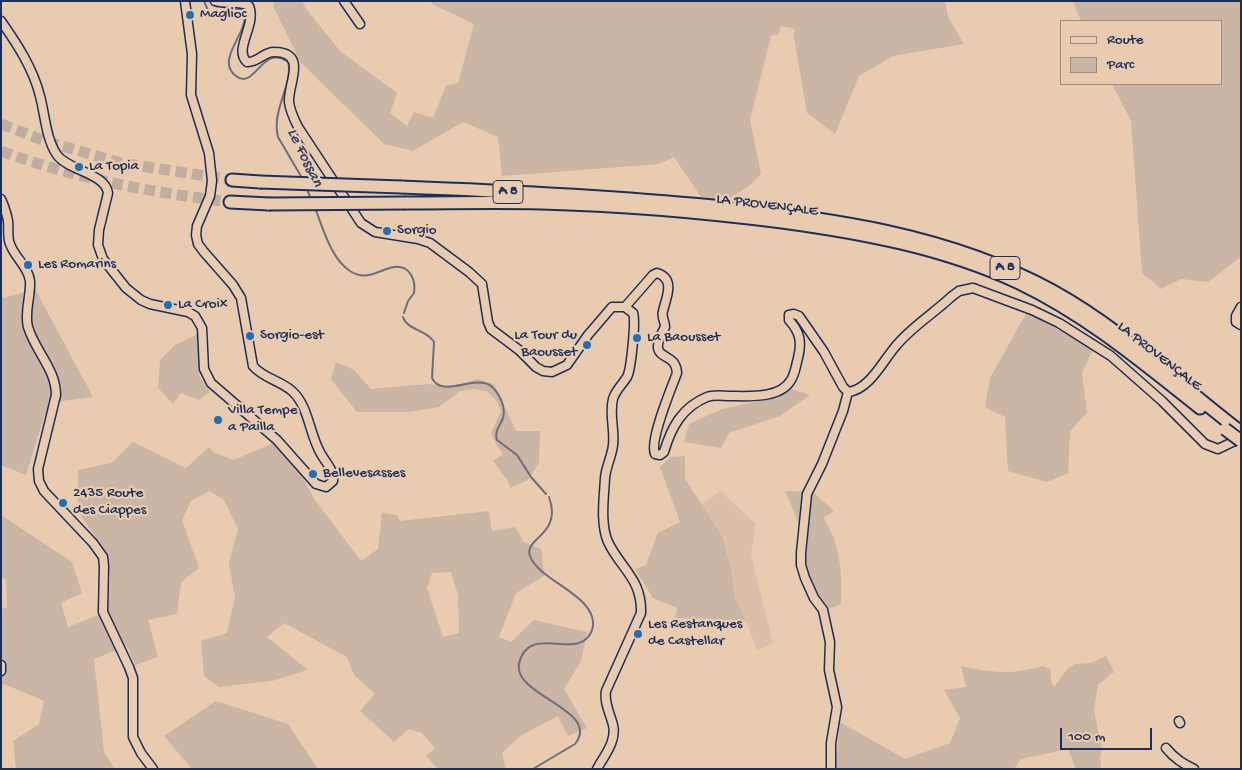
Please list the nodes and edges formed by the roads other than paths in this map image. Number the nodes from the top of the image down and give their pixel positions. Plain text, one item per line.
1 (185, 1) edge
2 (215, 1) edge
3 (344, 1) edge
4 (1, 21) edge
5 (360, 24) dead end
6 (232, 180) tunnel mouth
7 (1, 199) edge
8 (230, 202) tunnel mouth
9 (614, 202) junction
10 (625, 307) junction
11 (1241, 308) edge
12 (1241, 325) edge
13 (848, 392) junction
14 (1228, 426) junction
15 (1241, 432) edge
16 (1241, 440) edge
17 (1, 665) edge
18 (1, 671) edge
19 (1166, 748) dead end
20 (153, 769) edge
21 (597, 769) edge
22 (831, 769) edge
23 (1194, 769) edge

1 - 4 street
2 - 10 street
3 - 5 street
6 - 9 highway, LA PROVENÇALE / A 8, bridge
7 - 20 street
8 - 9 highway, LA PROVENÇALE / A 8, bridge
9 - 14 highway, LA PROVENÇALE / A 8
10 - 13 street
10 - 21 street
11 - 12 street
13 - 16 street
13 - 22 street
14 - 15 highway, LA PROVENÇALE / A 8
14 - 16 highway, LA PROVENÇALE / A 8, bridge
17 - 18 street
19 - 23 street

